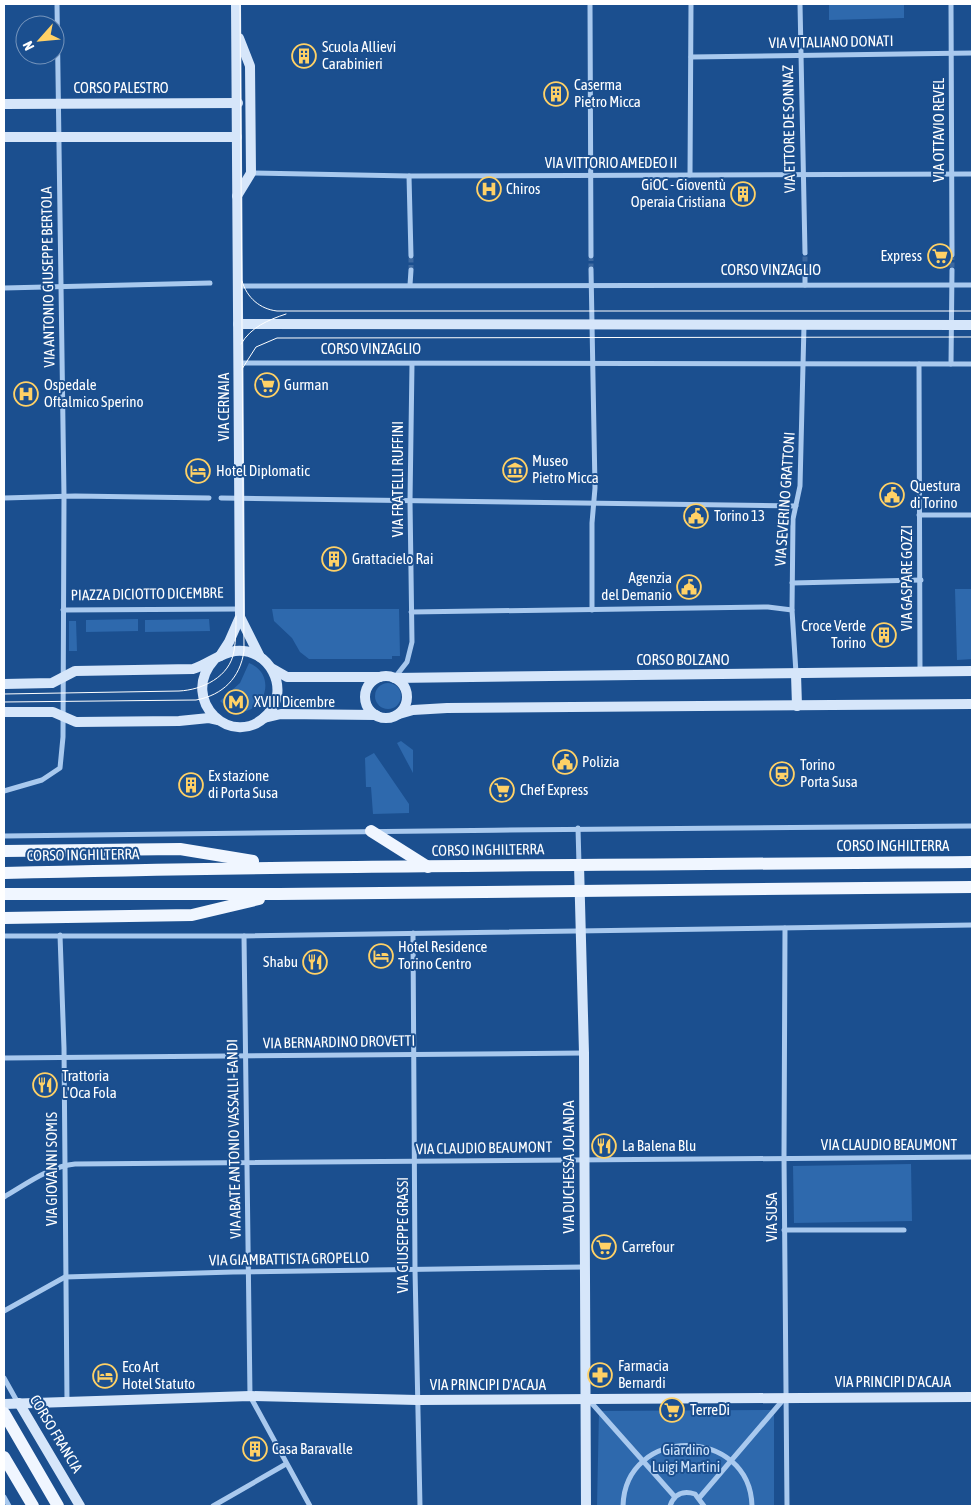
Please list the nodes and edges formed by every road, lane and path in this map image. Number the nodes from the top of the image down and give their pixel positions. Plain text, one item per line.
1 (57, 4) edge
2 (236, 4) edge
3 (590, 4) edge
4 (691, 4) edge
5 (800, 4) edge
6 (951, 4) edge
7 (236, 29) junction
8 (950, 53) junction
9 (972, 53) edge
10 (800, 55) junction
11 (691, 57) junction
12 (238, 103) junction
13 (4, 104) edge
14 (58, 104) junction
15 (4, 137) edge
16 (58, 137) junction
17 (237, 137) junction
18 (251, 173) junction
19 (952, 174) junction
20 (972, 174) edge
21 (803, 175) junction
22 (409, 176) junction
23 (590, 176) junction
24 (690, 176) junction
25 (237, 196) junction
26 (804, 253) tunnel mouth
27 (952, 255) tunnel mouth
28 (411, 256) tunnel mouth
29 (591, 256) tunnel mouth
30 (591, 269) tunnel mouth
31 (804, 269) tunnel mouth
32 (411, 270) tunnel mouth
33 (952, 270) tunnel mouth
34 (210, 283) dead end
35 (410, 285) junction
36 (591, 285) junction
37 (805, 285) junction
38 (951, 285) junction
39 (972, 285) edge
40 (238, 286) junction
41 (61, 287) junction
42 (4, 288) edge
43 (238, 324) junction
44 (592, 324) junction
45 (804, 324) junction
46 (951, 325) junction
47 (972, 325) edge
48 (238, 363) junction
49 (412, 364) junction
50 (594, 364) junction
51 (804, 364) junction
52 (919, 364) junction
53 (951, 364) junction
54 (972, 364) edge
55 (64, 496) junction
56 (4, 498) edge
57 (209, 498) dead end
58 (221, 498) dead end
59 (239, 498) junction
60 (410, 501) junction
61 (594, 503) junction
62 (796, 506) junction
63 (919, 515) junction
64 (972, 515) edge
65 (921, 580) junction
66 (792, 583) junction
67 (63, 610) junction
68 (592, 610) junction
69 (792, 610) junction
70 (411, 612) junction
71 (240, 613) junction
72 (217, 659) junction
73 (264, 660) junction
74 (972, 671) edge
75 (920, 672) junction
76 (796, 674) junction
77 (63, 678) junction
78 (389, 678) junction
79 (4, 684) edge
80 (972, 704) edge
81 (797, 706) junction
82 (4, 712) edge
83 (399, 714) junction
84 (63, 716) junction
85 (376, 716) junction
86 (263, 718) junction
87 (218, 720) junction
88 (4, 791) edge
89 (972, 826) edge
90 (578, 828) junction
91 (371, 831) junction
92 (4, 836) edge
93 (4, 851) edge
94 (972, 862) edge
95 (579, 865) junction
96 (283, 866) junction
97 (428, 867) junction
98 (4, 873) edge
99 (972, 887) edge
100 (580, 890) junction
101 (4, 894) edge
102 (279, 894) junction
103 (4, 918) edge
104 (972, 925) edge
105 (785, 928) junction
106 (582, 930) junction
107 (413, 933) junction
108 (60, 935) junction
109 (4, 936) edge
110 (244, 936) junction
111 (584, 1053) junction
112 (415, 1054) junction
113 (246, 1056) junction
114 (4, 1058) edge
115 (64, 1058) junction
116 (784, 1157) junction
117 (972, 1157) edge
118 (584, 1158) junction
119 (247, 1162) junction
120 (415, 1162) junction
121 (65, 1165) junction
122 (4, 1197) edge
123 (784, 1230) junction
124 (904, 1230) dead end
125 (584, 1267) junction
126 (415, 1270) junction
127 (248, 1271) junction
128 (65, 1277) junction
129 (4, 1311) edge
130 (4, 1378) edge
131 (250, 1396) junction
132 (785, 1397) junction
133 (972, 1397) edge
134 (588, 1399) junction
135 (417, 1400) junction
136 (67, 1402) junction
137 (19, 1403) junction
138 (4, 1404) edge
139 (4, 1413) edge
140 (4, 1457) edge
141 (730, 1460) junction
142 (644, 1461) junction
143 (286, 1464) junction
144 (4, 1497) edge
145 (675, 1497) junction
146 (700, 1497) junction
147 (9, 1506) edge
148 (33, 1506) edge
149 (58, 1506) edge
150 (80, 1506) edge
151 (213, 1506) edge
152 (310, 1506) edge
153 (420, 1506) edge
154 (586, 1506) edge
155 (623, 1506) edge
156 (670, 1506) edge
157 (704, 1506) edge
158 (752, 1506) edge
159 (787, 1506) edge

1 - 14 street, VIA ANTONIO GIUSEPPE BERTOLA
2 - 7 street, VIA CERNAIA
3 - 23 street
4 - 11 street
5 - 10 street, VIA ETTORE DE SONNAZ
6 - 8 street, VIA OTTAVIO REVEL
7 - 12 street, VIA CERNAIA
7 - 18 street, VIA CERNAIA
8 - 9 street, VIA VITALIANO DONATI
8 - 10 street, VIA VITALIANO DONATI
8 - 19 street, VIA OTTAVIO REVEL
10 - 11 street, VIA VITALIANO DONATI
10 - 21 street, VIA ETTORE DE SONNAZ
11 - 24 street
12 - 14 street, CORSO PALESTRO
12 - 17 street, VIA CERNAIA
13 - 14 street, CORSO PALESTRO
14 - 16 street, VIA ANTONIO GIUSEPPE BERTOLA
15 - 16 street
16 - 17 street
16 - 41 street, VIA ANTONIO GIUSEPPE BERTOLA
17 - 25 street, VIA CERNAIA
18 - 22 street, VIA VITTORIO AMEDEO II
18 - 25 street
19 - 20 street, VIA VITTORIO AMEDEO II
19 - 21 street, VIA VITTORIO AMEDEO II
19 - 27 street, VIA OTTAVIO REVEL
21 - 24 street, VIA VITTORIO AMEDEO II
21 - 26 street, VIA ETTORE DE SONNAZ
22 - 23 street, VIA VITTORIO AMEDEO II
22 - 28 street
23 - 24 street, VIA VITTORIO AMEDEO II
23 - 29 street
25 - 40 street, VIA CERNAIA
30 - 36 street
31 - 37 street
32 - 35 street
33 - 38 street
34 - 41 street
35 - 36 street, CORSO VINZAGLIO
35 - 40 street, CORSO VINZAGLIO
36 - 37 street, CORSO VINZAGLIO
36 - 44 street
37 - 38 street, CORSO VINZAGLIO
38 - 39 street, CORSO VINZAGLIO
38 - 46 street
40 - 43 street, VIA CERNAIA
41 - 42 street
41 - 55 street, VIA ANTONIO GIUSEPPE BERTOLA
43 - 44 street, CORSO VINZAGLIO
43 - 48 street, VIA CERNAIA
44 - 45 street, CORSO VINZAGLIO
44 - 50 street
45 - 46 street, CORSO VINZAGLIO
45 - 51 street, VIA SEVERINO GRATTONI
46 - 47 street, CORSO VINZAGLIO
46 - 53 street
48 - 49 street, CORSO VINZAGLIO
48 - 59 street, VIA CERNAIA
49 - 50 street, CORSO VINZAGLIO
49 - 60 street, VIA FRATELLI RUFFINI
50 - 51 street, CORSO VINZAGLIO
50 - 61 street
51 - 52 street, CORSO VINZAGLIO
51 - 62 street, VIA SEVERINO GRATTONI
52 - 53 street, CORSO VINZAGLIO
52 - 63 street, VIA GASPARE GOZZI
53 - 54 street, CORSO VINZAGLIO
55 - 56 street
55 - 57 street
55 - 67 street, VIA ANTONIO GIUSEPPE BERTOLA
58 - 59 street
59 - 60 street
59 - 71 street, VIA CERNAIA
60 - 61 street
60 - 70 street, VIA FRATELLI RUFFINI
61 - 62 street
61 - 68 street
62 - 66 street, VIA SEVERINO GRATTONI
63 - 64 street
63 - 65 street, VIA GASPARE GOZZI
65 - 66 street
65 - 75 street, VIA GASPARE GOZZI
66 - 69 street, VIA SEVERINO GRATTONI
67 - 71 street, PIAZZA DICIOTTO DICEMBRE
67 - 77 street, PIAZZA DICIOTTO DICEMBRE
68 - 69 street
68 - 70 street
69 - 76 street, VIA SEVERINO GRATTONI
70 - 78 street, VIA FRATELLI RUFFINI
71 - 72 street, VIA CERNAIA
71 - 73 street, VIA CERNAIA
72 - 73 street
72 - 77 street
72 - 87 street
73 - 78 street, CORSO BOLZANO
73 - 86 street
74 - 75 street, CORSO BOLZANO
75 - 76 street, CORSO BOLZANO
76 - 78 street, CORSO BOLZANO
76 - 81 street
77 - 79 street
77 - 84 street, PIAZZA DICIOTTO DICEMBRE
78 - 83 street
78 - 85 street
80 - 81 street
81 - 83 street
82 - 84 street
83 - 85 street
84 - 87 street
84 - 88 street, PIAZZA DICIOTTO DICEMBRE
85 - 86 street
86 - 87 street
89 - 90 street, CORSO INGHILTERRA
90 - 91 street, CORSO INGHILTERRA
90 - 95 street, VIA DUCHESSA JOLANDA
91 - 92 street, CORSO INGHILTERRA
91 - 97 main road
93 - 96 main road
94 - 95 main road, CORSO INGHILTERRA
95 - 97 main road, CORSO INGHILTERRA
95 - 100 street, VIA DUCHESSA JOLANDA
96 - 97 main road, CORSO INGHILTERRA
96 - 98 main road, CORSO INGHILTERRA
99 - 100 main road
100 - 102 main road
100 - 106 street, VIA DUCHESSA JOLANDA
101 - 102 main road
102 - 103 main road
104 - 105 street
105 - 106 street
105 - 116 street, VIA SUSA
106 - 107 street
106 - 111 street, VIA DUCHESSA JOLANDA
107 - 110 street
107 - 112 street, VIA GIUSEPPE GRASSI
108 - 109 street
108 - 110 street
108 - 115 street, VIA GIOVANNI SOMIS
110 - 113 street, VIA ABATE ANTONIO VASSALLI-EANDI
111 - 112 street, VIA BERNARDINO DROVETTI
111 - 118 street, VIA DUCHESSA JOLANDA
112 - 113 street, VIA BERNARDINO DROVETTI
112 - 120 street, VIA GIUSEPPE GRASSI
113 - 115 street, VIA BERNARDINO DROVETTI
113 - 119 street, VIA ABATE ANTONIO VASSALLI-EANDI
114 - 115 street, VIA BERNARDINO DROVETTI
115 - 121 street, VIA GIOVANNI SOMIS
116 - 117 street, VIA CLAUDIO BEAUMONT
116 - 118 street, VIA CLAUDIO BEAUMONT
116 - 123 street, VIA SUSA
118 - 120 street, VIA CLAUDIO BEAUMONT
118 - 125 street, VIA DUCHESSA JOLANDA
119 - 120 street, VIA CLAUDIO BEAUMONT
119 - 121 street, VIA CLAUDIO BEAUMONT
119 - 127 street, VIA ABATE ANTONIO VASSALLI-EANDI
120 - 126 street, VIA GIUSEPPE GRASSI
121 - 122 street, VIA CLAUDIO BEAUMONT
121 - 128 street, VIA GIOVANNI SOMIS
123 - 124 street
123 - 132 street, VIA SUSA
125 - 126 street, VIA GIAMBATTISTA GROPELLO
125 - 134 street, VIA DUCHESSA JOLANDA
126 - 127 street, VIA GIAMBATTISTA GROPELLO
126 - 135 street, VIA GIUSEPPE GRASSI
127 - 128 street, VIA GIAMBATTISTA GROPELLO
127 - 131 street, VIA ABATE ANTONIO VASSALLI-EANDI
128 - 129 street, VIA GIAMBATTISTA GROPELLO
128 - 136 street, VIA GIOVANNI SOMIS
130 - 137 street, CORSO FRANCIA
131 - 135 street, VIA PRINCIPI D'ACAJA
131 - 136 street, VIA PRINCIPI D'ACAJA
131 - 143 street, VIA ABATE ANTONIO VASSALLI-EANDI
132 - 133 street, VIA PRINCIPI D'ACAJA
132 - 134 street, VIA PRINCIPI D'ACAJA
132 - 141 street
132 - 159 street, VIA SUSA
134 - 135 street, VIA PRINCIPI D'ACAJA
134 - 142 street
134 - 154 street, VIA DUCHESSA JOLANDA
135 - 153 street, VIA GIUSEPPE GRASSI
136 - 137 street, VIA PRINCIPI D'ACAJA
137 - 138 street, VIA PRINCIPI D'ACAJA
137 - 150 street, CORSO FRANCIA
139 - 149 main road
140 - 148 main road
141 - 142 street
141 - 146 street
141 - 158 street
142 - 145 street
142 - 155 street
143 - 151 street
143 - 152 street, VIA ABATE ANTONIO VASSALLI-EANDI
144 - 147 street
145 - 146 street
145 - 156 street
146 - 157 street

